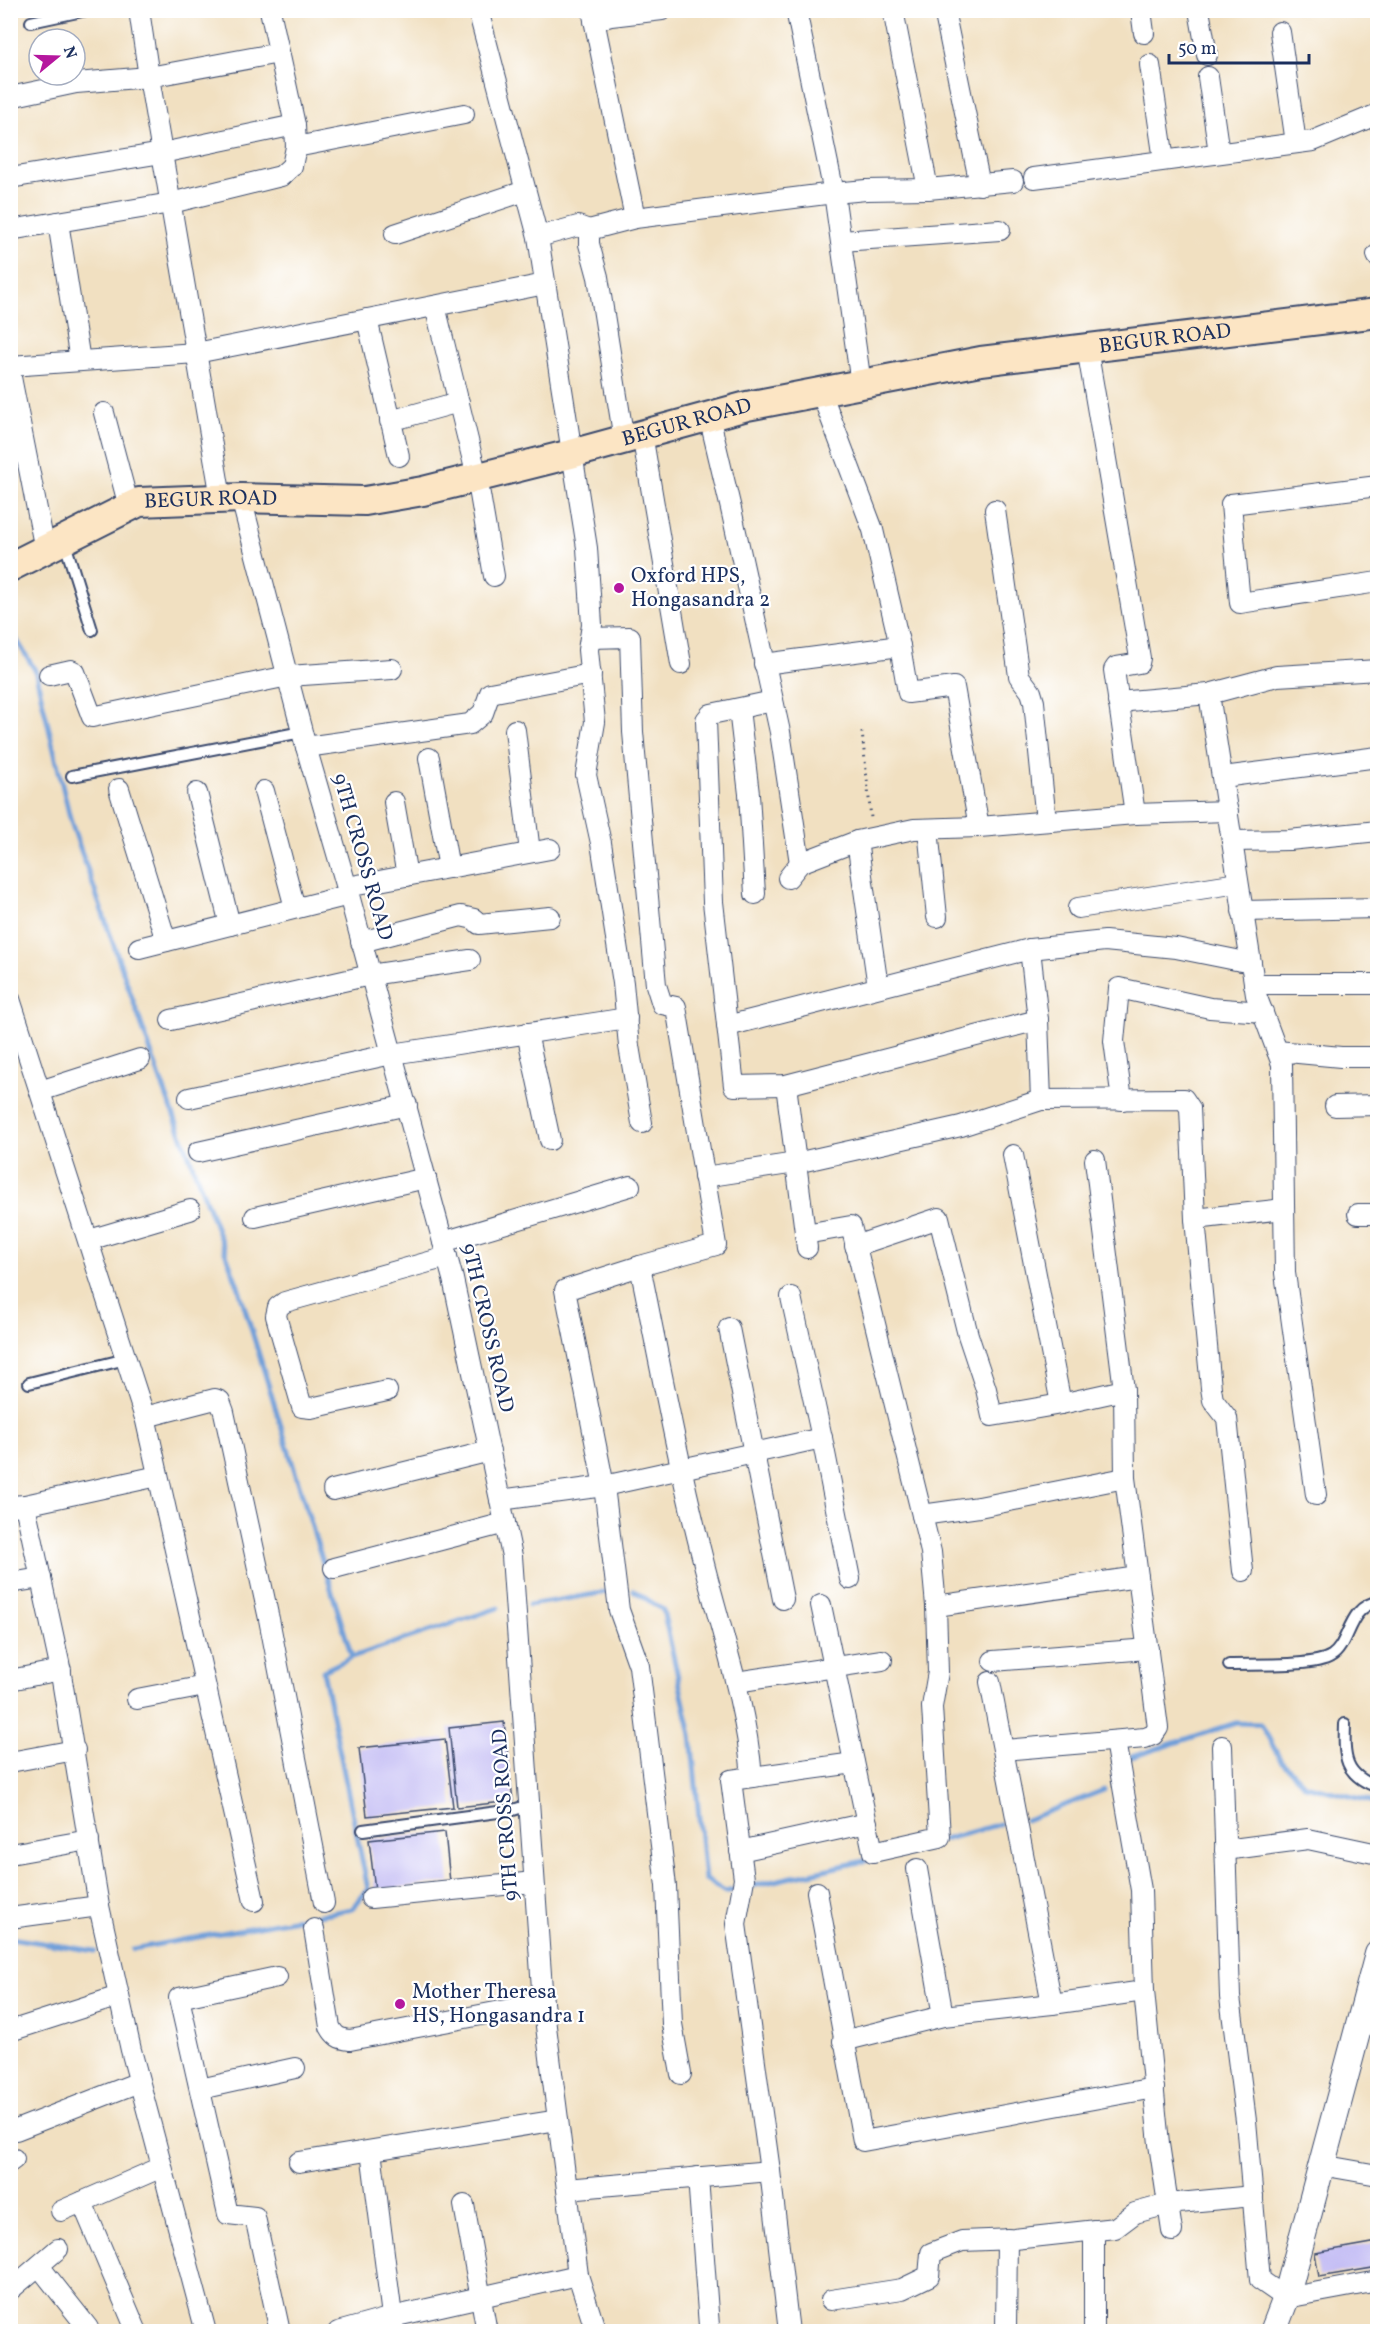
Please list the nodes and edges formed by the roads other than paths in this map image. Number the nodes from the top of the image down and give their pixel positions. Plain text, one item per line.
1 (139, 10) edge
2 (270, 10) edge
3 (478, 10) edge
4 (662, 10) edge
5 (796, 10) edge
6 (893, 10) edge
7 (944, 10) edge
8 (1141, 10) edge
9 (1199, 10) edge
10 (82, 11) edge
11 (593, 16) edge
12 (31, 22) dead end
13 (1280, 32) dead end
14 (1144, 33) dead end
15 (279, 53) junction
16 (1207, 55) dead end
17 (1150, 65) dead end
18 (1208, 76) dead end
19 (148, 77) junction
20 (10, 97) edge
21 (464, 114) dead end
22 (1377, 114) edge
23 (295, 125) junction
24 (1296, 143) junction
25 (296, 147) junction
26 (162, 153) junction
27 (1219, 153) junction
28 (1164, 160) junction
29 (10, 178) edge
30 (1034, 178) dead end
31 (1013, 182) dead end
32 (980, 185) junction
33 (928, 189) junction
34 (525, 191) junction
35 (834, 193) junction
36 (171, 203) junction
37 (635, 218) junction
38 (58, 222) junction
39 (10, 230) edge
40 (589, 230) junction
41 (1000, 230) dead end
42 (395, 234) dead end
43 (538, 237) junction
44 (841, 241) junction
45 (545, 284) junction
46 (435, 306) junction
47 (1377, 313) edge
48 (367, 319) junction
49 (1087, 348) junction
50 (196, 353) junction
51 (80, 361) junction
52 (10, 366) edge
53 (10, 372) edge
54 (861, 384) junction
55 (821, 392) junction
56 (459, 402) junction
57 (14, 409) edge
58 (104, 413) dead end
59 (709, 416) junction
60 (390, 421) junction
61 (633, 437) junction
62 (571, 454) junction
63 (399, 456) dead end
64 (477, 477) junction
65 (1377, 486) edge
66 (231, 498) junction
67 (129, 507) junction
68 (995, 510) dead end
69 (54, 545) junction
70 (10, 567) edge
71 (494, 576) dead end
72 (1377, 582) edge
73 (92, 630) dead end
74 (590, 638) junction
75 (900, 646) junction
76 (764, 663) junction
77 (681, 664) dead end
78 (392, 669) dead end
79 (1377, 670) edge
80 (591, 674) junction
81 (49, 675) dead end
82 (288, 676) junction
83 (1209, 694) junction
84 (773, 700) junction
85 (1118, 702) junction
86 (739, 709) junction
87 (515, 730) dead end
88 (304, 740) junction
89 (1377, 757) edge
90 (429, 758) dead end
91 (72, 776) dead end
92 (1223, 777) junction
93 (118, 789) dead end
94 (264, 791) dead end
95 (197, 793) dead end
96 (394, 802) dead end
97 (1228, 811) junction
98 (1135, 813) junction
99 (1046, 821) junction
100 (979, 827) junction
101 (928, 829) junction
102 (1377, 831) edge
103 (865, 840) junction
104 (1232, 841) junction
105 (550, 849) dead end
106 (530, 852) junction
107 (449, 868) junction
108 (406, 876) junction
109 (1238, 883) junction
110 (348, 891) junction
111 (755, 894) dead end
112 (295, 908) junction
113 (1078, 908) dead end
114 (1377, 908) edge
115 (1242, 912) junction
116 (937, 917) dead end
117 (550, 918) dead end
118 (230, 925) junction
119 (166, 941) junction
120 (361, 942) junction
121 (139, 948) dead end
122 (1030, 949) junction
123 (470, 960) dead end
124 (1251, 963) junction
125 (370, 975) junction
126 (1254, 984) junction
127 (1377, 984) edge
128 (878, 987) junction
129 (10, 999) edge
130 (1263, 1012) junction
131 (627, 1018) junction
132 (171, 1020) dead end
133 (1038, 1020) junction
134 (727, 1026) junction
135 (527, 1033) junction
136 (1277, 1051) junction
137 (392, 1054) junction
138 (1377, 1058) edge
139 (140, 1059) dead end
140 (786, 1085) junction
141 (40, 1091) junction
142 (189, 1098) dead end
143 (1041, 1100) junction
144 (1122, 1100) junction
145 (1377, 1105) edge
146 (406, 1106) junction
147 (1335, 1106) dead end
148 (642, 1124) dead end
149 (550, 1140) dead end
150 (198, 1152) dead end
151 (1013, 1155) dead end
152 (1095, 1160) dead end
153 (796, 1163) junction
154 (704, 1177) junction
155 (426, 1178) junction
156 (630, 1186) dead end
157 (1284, 1209) junction
158 (190, 1210) dead end
159 (255, 1217) dead end
160 (1195, 1219) junction
161 (88, 1240) junction
162 (855, 1246) junction
163 (445, 1249) junction
164 (640, 1266) junction
165 (791, 1297) dead end
166 (729, 1328) dead end
167 (126, 1359) junction
168 (29, 1383) dead end
169 (387, 1390) dead end
170 (1124, 1390) junction
171 (1061, 1404) junction
172 (145, 1417) junction
173 (822, 1438) junction
174 (490, 1451) junction
175 (754, 1451) junction
176 (682, 1469) junction
177 (158, 1476) junction
178 (1125, 1478) junction
179 (603, 1486) junction
180 (333, 1490) dead end
181 (1316, 1496) dead end
182 (500, 1500) junction
183 (18, 1506) edge
184 (922, 1515) junction
185 (505, 1523) junction
186 (334, 1568) dead end
187 (1243, 1571) dead end
188 (1138, 1577) junction
189 (41, 1578) junction
190 (850, 1580) dead end
191 (10, 1583) edge
192 (783, 1599) dead end
193 (1377, 1602) edge
194 (821, 1605) dead end
195 (936, 1606) junction
196 (1148, 1649) junction
197 (882, 1660) dead end
198 (993, 1661) dead end
199 (1229, 1665) dead end
200 (834, 1668) junction
201 (61, 1670) junction
202 (10, 1680) edge
203 (736, 1682) junction
204 (990, 1682) dead end
205 (205, 1686) junction
206 (137, 1699) dead end
207 (1345, 1724) dead end
208 (1115, 1741) junction
209 (1221, 1746) dead end
210 (75, 1750) junction
211 (1004, 1750) junction
212 (10, 1762) edge
213 (854, 1763) junction
214 (752, 1777) junction
215 (1377, 1787) edge
216 (530, 1804) junction
217 (867, 1822) junction
218 (363, 1830) dead end
219 (89, 1840) junction
220 (1225, 1850) junction
221 (740, 1851) junction
222 (10, 1854) edge
223 (1377, 1854) edge
224 (917, 1869) dead end
225 (534, 1882) junction
226 (817, 1892) dead end
227 (371, 1898) dead end
228 (254, 1901) dead end
229 (324, 1903) dead end
230 (99, 1906) junction
231 (10, 1918) edge
232 (314, 1929) dead end
233 (1377, 1954) edge
234 (278, 1977) dead end
235 (1144, 1990) junction
236 (119, 1996) junction
237 (543, 2003) junction
238 (1052, 2004) junction
239 (1370, 2012) edge
240 (943, 2016) junction
241 (10, 2031) edge
242 (843, 2041) junction
243 (295, 2068) dead end
244 (681, 2074) dead end
245 (139, 2082) junction
246 (1154, 2088) junction
247 (200, 2089) junction
248 (558, 2120) junction
249 (16, 2130) dead end
250 (371, 2151) junction
251 (299, 2162) dead end
252 (1321, 2165) junction
253 (162, 2167) junction
254 (770, 2171) junction
255 (1377, 2175) edge
256 (698, 2177) junction
257 (567, 2189) junction
258 (1253, 2196) junction
259 (82, 2202) junction
260 (1168, 2204) junction
261 (464, 2205) dead end
262 (61, 2211) dead end
263 (1094, 2230) junction
264 (1172, 2231) dead end
265 (1007, 2239) junction
266 (58, 2249) dead end
267 (39, 2266) junction
268 (578, 2275) junction
269 (1377, 2281) edge
270 (10, 2290) edge
271 (481, 2297) junction
272 (1286, 2298) junction
273 (831, 2300) dead end
274 (393, 2324) edge
275 (709, 2326) dead end
276 (88, 2328) dead end
277 (1005, 2329) dead end
278 (137, 2331) edge
279 (206, 2331) edge
280 (280, 2331) edge
281 (338, 2331) edge
282 (488, 2331) edge
283 (596, 2331) edge
284 (789, 2331) edge
285 (1094, 2331) edge
286 (1273, 2331) edge

1 - 19 street, 9TH CROSS ROAD
2 - 15 street
3 - 34 street
4 - 11 street
5 - 35 street
6 - 33 street
7 - 32 street
8 - 14 street
9 - 16 street
10 - 12 lane
11 - 37 street
13 - 24 street
15 - 19 street
15 - 23 street
17 - 28 street
18 - 27 street
19 - 20 street
19 - 26 street, 9TH CROSS ROAD
21 - 25 street
22 - 24 street
23 - 25 street
23 - 26 street
24 - 27 street
25 - 36 street
26 - 29 street
26 - 36 street, 9TH CROSS ROAD
27 - 28 street
28 - 30 street
31 - 32 street
32 - 33 street
33 - 35 street
34 - 42 street
34 - 43 street
35 - 37 street
35 - 44 street
36 - 38 street
36 - 50 street, 9TH CROSS ROAD
37 - 40 street
38 - 39 street
38 - 51 street
40 - 43 street
40 - 61 street
41 - 44 street
43 - 45 street
44 - 54 street
45 - 46 street
45 - 62 street
46 - 48 street
46 - 56 street
47 - 49 main road, BEGUR ROAD
48 - 50 street
48 - 60 street
49 - 54 main road, BEGUR ROAD
49 - 85 street
50 - 51 street
50 - 66 street, 9TH CROSS ROAD
51 - 52 street
53 - 57 street
54 - 55 main road, BEGUR ROAD
55 - 59 main road, BEGUR ROAD
55 - 75 street
56 - 60 street
56 - 64 street
57 - 69 street
58 - 67 street
59 - 61 main road, BEGUR ROAD
59 - 76 street
60 - 63 street
61 - 62 main road, BEGUR ROAD
61 - 77 street
62 - 64 main road, BEGUR ROAD
62 - 74 street
64 - 66 main road, BEGUR ROAD
64 - 71 street
65 - 72 street
66 - 67 main road, BEGUR ROAD
66 - 82 street, 9TH CROSS ROAD
67 - 69 main road, BEGUR ROAD
68 - 99 street
69 - 70 main road, BEGUR ROAD
69 - 73 lane
74 - 80 street
74 - 154 street
75 - 76 street
75 - 100 street
76 - 84 street
78 - 82 street
79 - 83 street
80 - 88 street
80 - 131 street
81 - 82 street
82 - 88 street, 9TH CROSS ROAD
83 - 85 street
83 - 92 street
84 - 86 street
84 - 103 street
85 - 98 street
86 - 111 street
86 - 134 street
87 - 106 street
88 - 91 lane
88 - 110 street, 9TH CROSS ROAD
89 - 92 street
90 - 107 street
92 - 97 street
93 - 119 street
94 - 112 street
95 - 118 street
96 - 108 street
97 - 98 street
97 - 104 street
98 - 99 street
99 - 100 street
100 - 101 street
101 - 103 street
101 - 116 street
102 - 104 street
103 - 128 street
104 - 109 street
105 - 106 street
106 - 107 street
107 - 108 street
108 - 110 street
109 - 113 street
109 - 115 street
110 - 112 street
110 - 120 street, 9TH CROSS ROAD
112 - 118 street
114 - 115 street
115 - 124 street
117 - 120 street
118 - 119 street
119 - 121 street
120 - 125 street, 9TH CROSS ROAD
122 - 124 street
122 - 128 street
122 - 133 street
123 - 125 street
124 - 126 street
125 - 132 street
125 - 137 street, 9TH CROSS ROAD
126 - 127 street
126 - 130 street
128 - 134 street
129 - 141 street
130 - 136 street
130 - 144 street
131 - 135 street
131 - 148 street
133 - 140 street
133 - 143 street
134 - 140 street
135 - 137 street
135 - 149 street
136 - 138 street
136 - 157 street
137 - 142 street
137 - 146 street, 9TH CROSS ROAD
139 - 141 street
140 - 153 street
141 - 161 street
143 - 144 street
143 - 153 street
144 - 160 street
145 - 147 street
146 - 150 street
146 - 155 street, 9TH CROSS ROAD
151 - 171 street
152 - 170 street
153 - 154 street
153 - 162 street
154 - 164 street
155 - 159 street
155 - 163 street, 9TH CROSS ROAD
156 - 163 street
157 - 160 street
157 - 181 street
158 - 161 street
160 - 187 street
161 - 167 street
162 - 171 street
162 - 184 street
163 - 169 street
163 - 174 street, 9TH CROSS ROAD
164 - 176 street
164 - 179 street
165 - 173 street
166 - 175 street
167 - 168 lane
167 - 172 street
170 - 171 street
170 - 178 street
172 - 177 street
172 - 229 street
173 - 175 street
173 - 190 street
174 - 180 street
174 - 182 street, 9TH CROSS ROAD
175 - 176 street
175 - 192 street
176 - 179 street
176 - 203 street
177 - 183 street
177 - 205 street
178 - 184 street
178 - 188 street
179 - 182 street
179 - 244 street
182 - 185 street, 9TH CROSS ROAD
183 - 189 street
184 - 195 street
185 - 186 street
185 - 216 street, 9TH CROSS ROAD
188 - 195 street
188 - 196 street
189 - 191 street
189 - 201 street
193 - 199 lane
194 - 200 street
195 - 217 street
196 - 198 street
196 - 208 street
197 - 200 street
200 - 203 street
200 - 213 street
201 - 202 street
201 - 210 street
203 - 214 street
204 - 211 street
205 - 206 street
205 - 228 street
207 - 215 lane
208 - 211 street
208 - 235 street
209 - 220 street
210 - 212 street
210 - 219 street
211 - 238 street
213 - 214 street
213 - 217 street
214 - 221 street
216 - 218 lane
216 - 225 street, 9TH CROSS ROAD
217 - 221 street
219 - 222 street
219 - 230 street
220 - 223 street
220 - 258 street
221 - 254 street
224 - 240 street
225 - 227 street
225 - 237 street, 9TH CROSS ROAD
226 - 242 street
230 - 231 street
230 - 236 street
232 - 237 street
233 - 239 street
234 - 247 street
235 - 238 street
235 - 246 street
236 - 241 street
236 - 245 street
237 - 248 street, 9TH CROSS ROAD
238 - 240 street
239 - 252 street
240 - 242 street
242 - 246 street
243 - 247 street
245 - 249 street
245 - 253 street
246 - 260 street
247 - 280 street
248 - 250 street
248 - 257 street, 9TH CROSS ROAD
250 - 251 street
250 - 274 street
252 - 255 street
252 - 272 street
253 - 259 street
253 - 279 street
254 - 256 street
254 - 284 street
256 - 257 street
256 - 275 street
257 - 268 street, 9TH CROSS ROAD
258 - 260 street
258 - 272 street
259 - 262 street
259 - 278 street
260 - 263 street
260 - 264 street
261 - 271 street
263 - 265 street
263 - 285 street
265 - 273 street
265 - 277 street
266 - 267 street
267 - 270 street
267 - 276 street
268 - 271 street
268 - 283 street, 9TH CROSS ROAD
269 - 272 street
271 - 274 street
271 - 282 street
272 - 286 street
274 - 281 street

